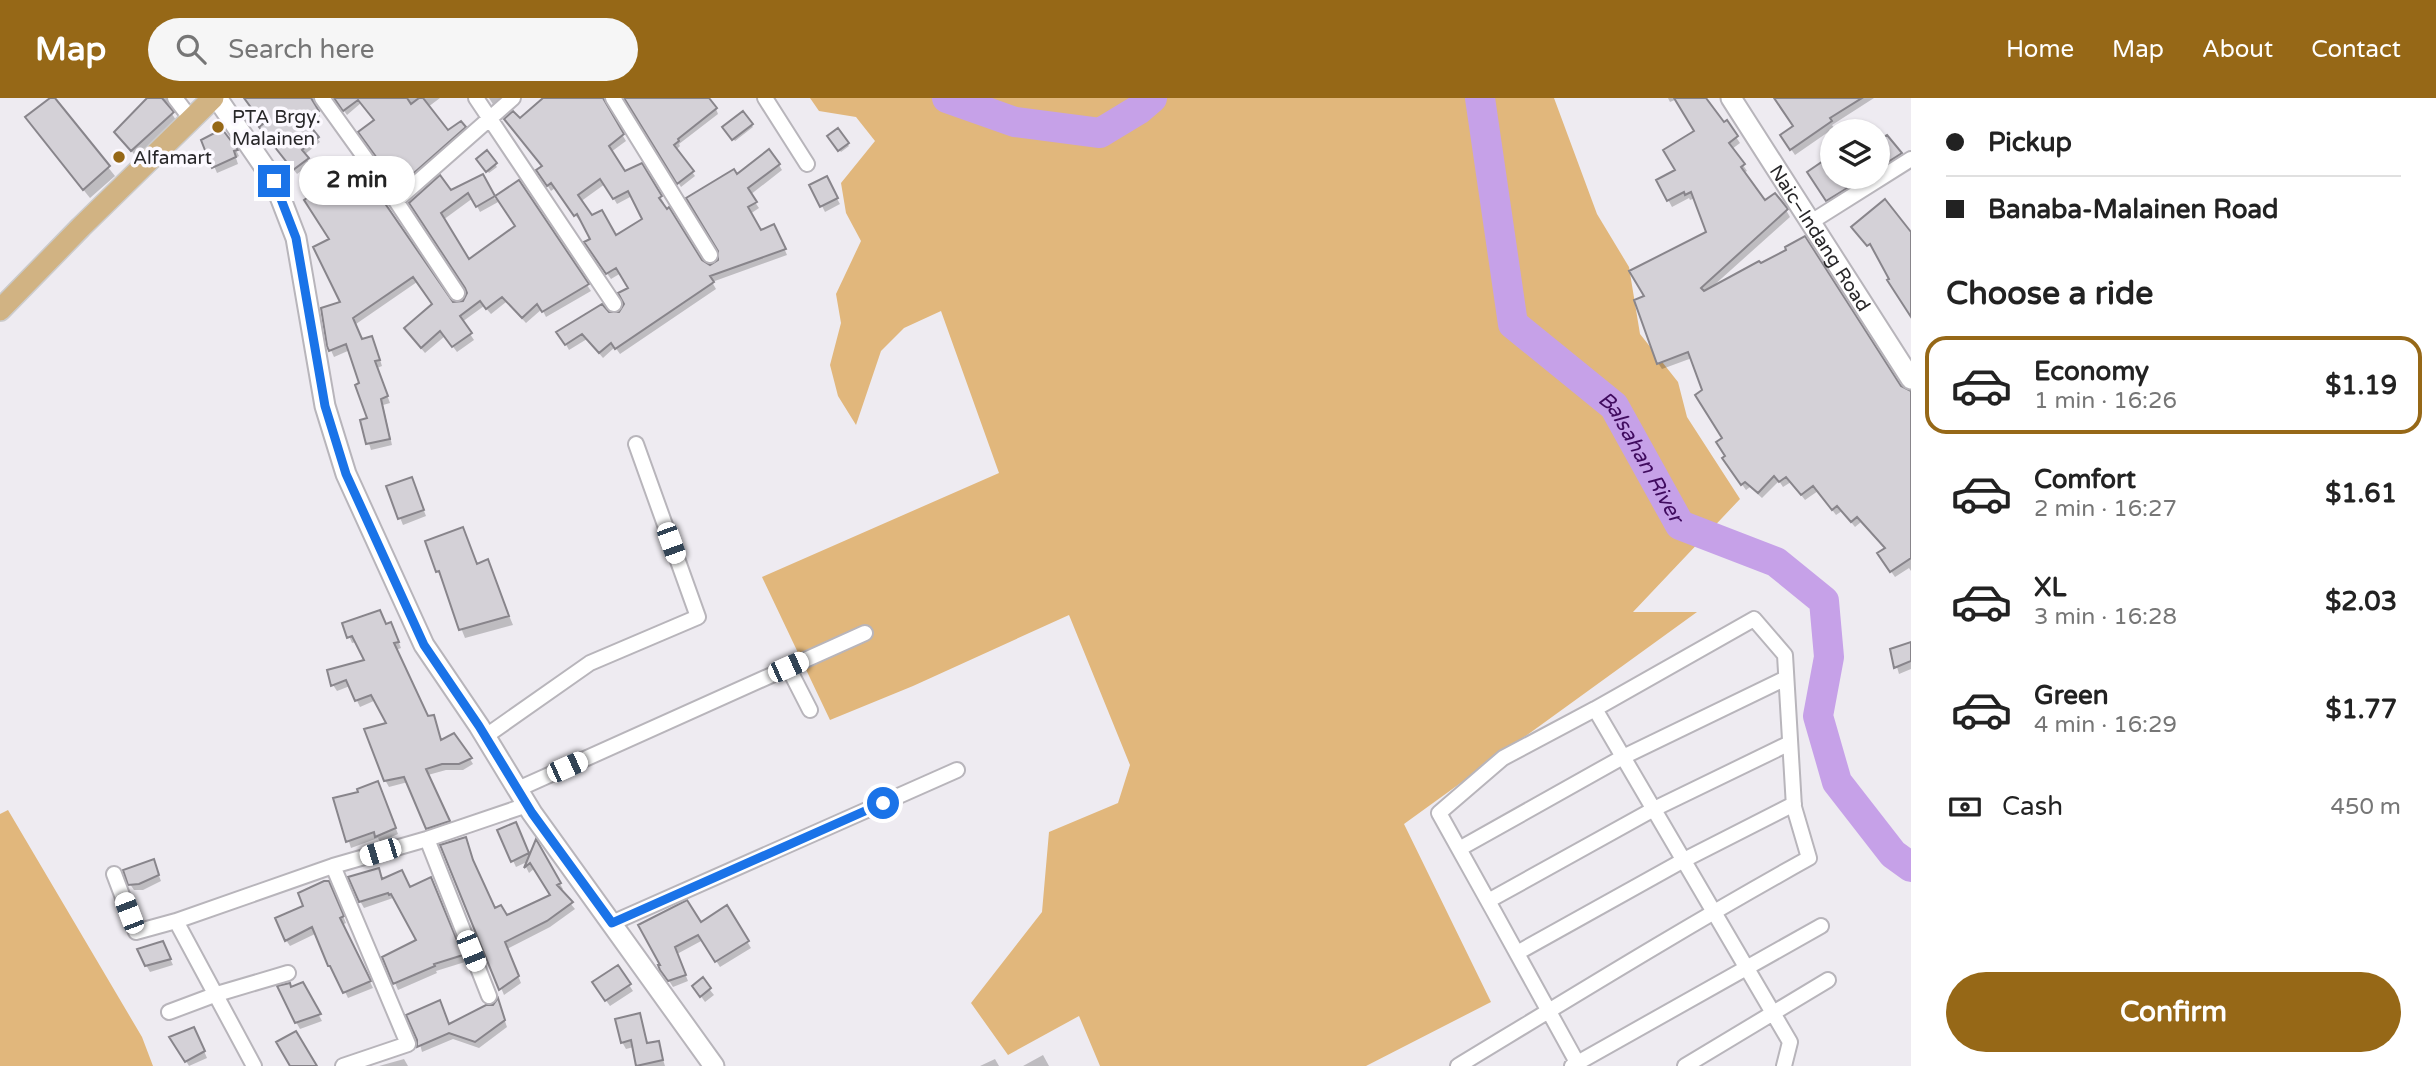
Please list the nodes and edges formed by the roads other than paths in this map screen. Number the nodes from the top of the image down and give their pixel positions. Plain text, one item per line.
1 (174, 98) edge
2 (215, 98) edge
3 (322, 98) edge
4 (476, 98) edge
5 (513, 98) edge
6 (613, 98) edge
7 (765, 98) edge
8 (1731, 98) edge
9 (191, 119) junction
10 (490, 119) junction
11 (1911, 159) edge
12 (807, 164) dead end
13 (396, 201) junction
14 (1811, 222) junction
15 (710, 255) dead end
16 (457, 293) dead end
17 (614, 304) dead end
18 (0, 310) edge
19 (1911, 379) edge
20 (636, 444) dead end
21 (865, 633) dead end
22 (788, 667) junction
23 (1786, 678) junction
24 (1595, 709) junction
25 (810, 710) dead end
26 (485, 736) junction
27 (1790, 743) junction
28 (1623, 757) junction
29 (957, 770) dead end
30 (522, 797) junction
31 (1794, 804) junction
32 (1654, 809) junction
33 (427, 839) junction
34 (1459, 849) junction
35 (1684, 860) junction
36 (333, 866) junction
37 (114, 874) dead end
38 (1488, 901) junction
39 (1714, 911) junction
40 (176, 921) junction
41 (612, 923) junction
42 (1821, 926) dead end
43 (1517, 953) junction
44 (1746, 967) junction
45 (288, 973) dead end
46 (1828, 980) dead end
47 (217, 994) junction
48 (489, 996) dead end
49 (1549, 1011) junction
50 (169, 1012) dead end
51 (1774, 1013) junction
52 (1576, 1065) edge
53 (254, 1066) edge
54 (343, 1066) edge
55 (714, 1066) edge
56 (1458, 1066) edge
57 (1685, 1066) edge
58 (1784, 1066) edge

1 - 9 street
2 - 9 main road
2 - 26 street
3 - 13 street
4 - 10 street
5 - 10 street
6 - 15 street
7 - 12 street
8 - 14 street, Naic–Indang Road
9 - 18 main road
10 - 13 street
10 - 17 street
11 - 14 street
13 - 16 street
14 - 19 street, Naic–Indang Road
20 - 26 street
21 - 22 street
22 - 25 street
22 - 30 street
23 - 24 street
23 - 27 street
23 - 28 street
24 - 28 street
24 - 34 street
26 - 30 street
27 - 31 street
27 - 32 street
28 - 32 street
28 - 34 street
29 - 41 street
30 - 33 street
30 - 41 street
31 - 35 street
31 - 39 street
32 - 35 street
32 - 38 street
33 - 36 street
33 - 48 street
34 - 38 street
35 - 39 street
35 - 43 street
36 - 40 street
36 - 54 street
37 - 40 street
38 - 43 street
39 - 44 street
39 - 49 street
40 - 47 street
41 - 55 street
42 - 44 street
43 - 49 street
44 - 51 street
44 - 52 street
45 - 47 street
46 - 51 street
47 - 50 street
47 - 53 street
49 - 52 street
49 - 56 street
51 - 57 street
51 - 58 street

